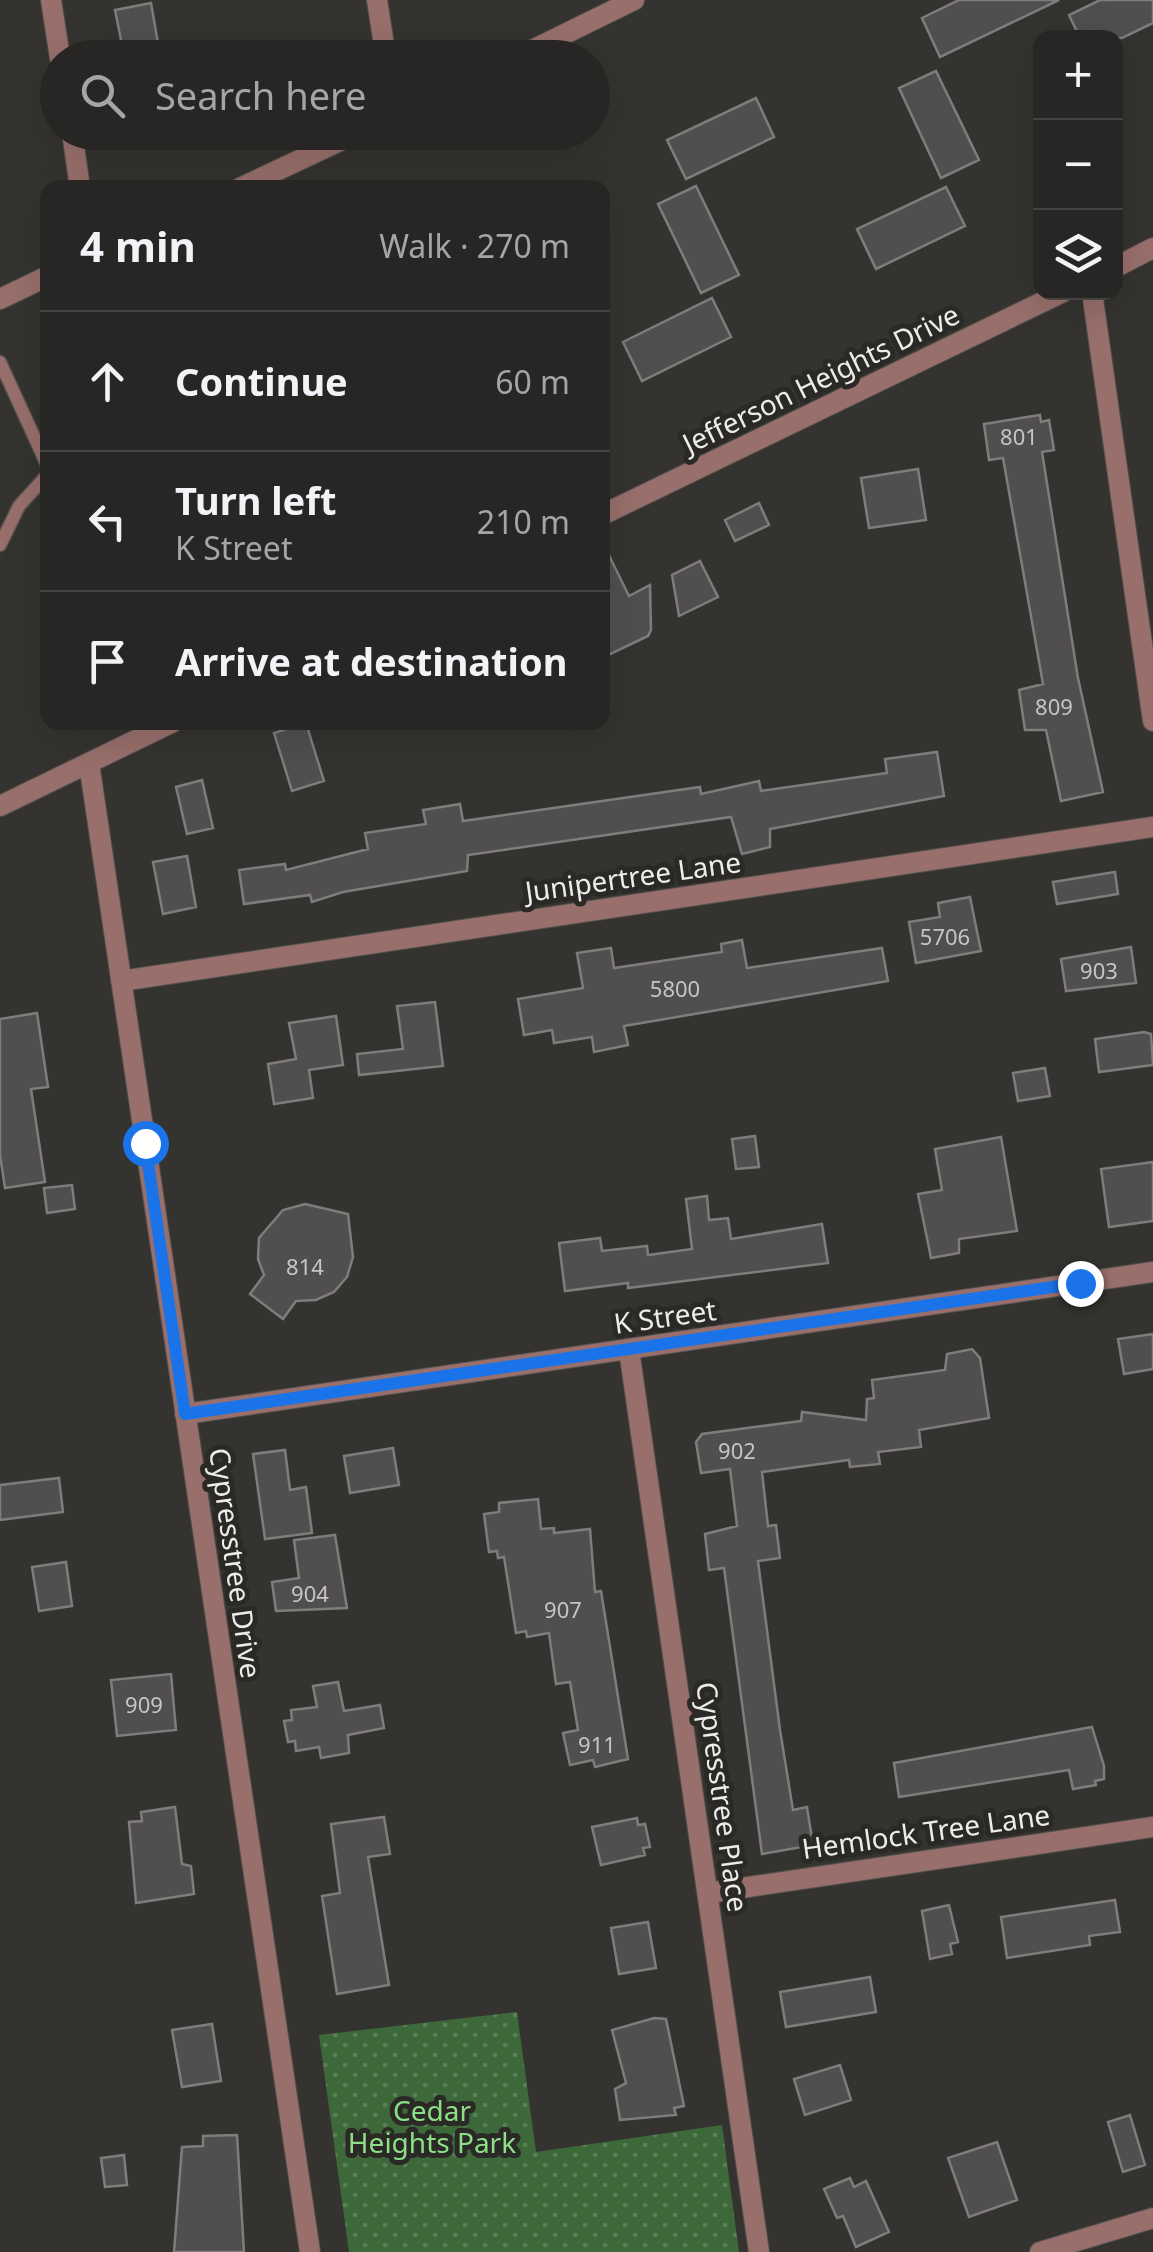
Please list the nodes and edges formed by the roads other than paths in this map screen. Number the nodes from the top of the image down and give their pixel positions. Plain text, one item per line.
1 (51, 0) edge
2 (376, 0) edge
3 (634, 0) edge
4 (57, 40) edge
5 (383, 40) edge
6 (553, 40) edge
7 (75, 150) edge
8 (321, 150) edge
9 (79, 180) edge
10 (257, 180) edge
11 (1153, 248) edge
12 (1123, 263) edge
13 (40, 280) edge
14 (0, 299) edge
15 (1046, 300) edge
16 (1093, 300) edge
17 (0, 362) edge
18 (40, 449) edge
19 (40, 483) edge
20 (610, 511) edge
21 (0, 545) edge
22 (1153, 720) edge
23 (157, 730) edge
24 (89, 763) junction
25 (0, 806) edge
26 (1153, 827) edge
27 (121, 981) junction
28 (1153, 1272) edge
29 (629, 1350) junction
30 (185, 1414) junction
31 (1153, 1826) edge
32 (708, 1892) junction
33 (1153, 2218) edge
34 (310, 2252) edge
35 (760, 2252) edge
36 (1040, 2252) edge

1 - 4 street
2 - 5 street
3 - 6 street
7 - 9 street
8 - 10 street
11 - 12 street
13 - 14 street
15 - 20 street, Jefferson Heights Drive
16 - 22 street
17 - 18 lane
19 - 21 lane
23 - 24 street
24 - 25 street
24 - 27 street, Cypresstree Drive
26 - 27 street, Junipertree Lane
27 - 30 street, Cypresstree Drive
28 - 29 street, K Street
29 - 30 street, K Street
29 - 32 street, Cypresstree Place
30 - 34 street, Cypresstree Drive
31 - 32 street, Hemlock Tree Lane
32 - 35 street, Cypresstree Place
33 - 36 street

